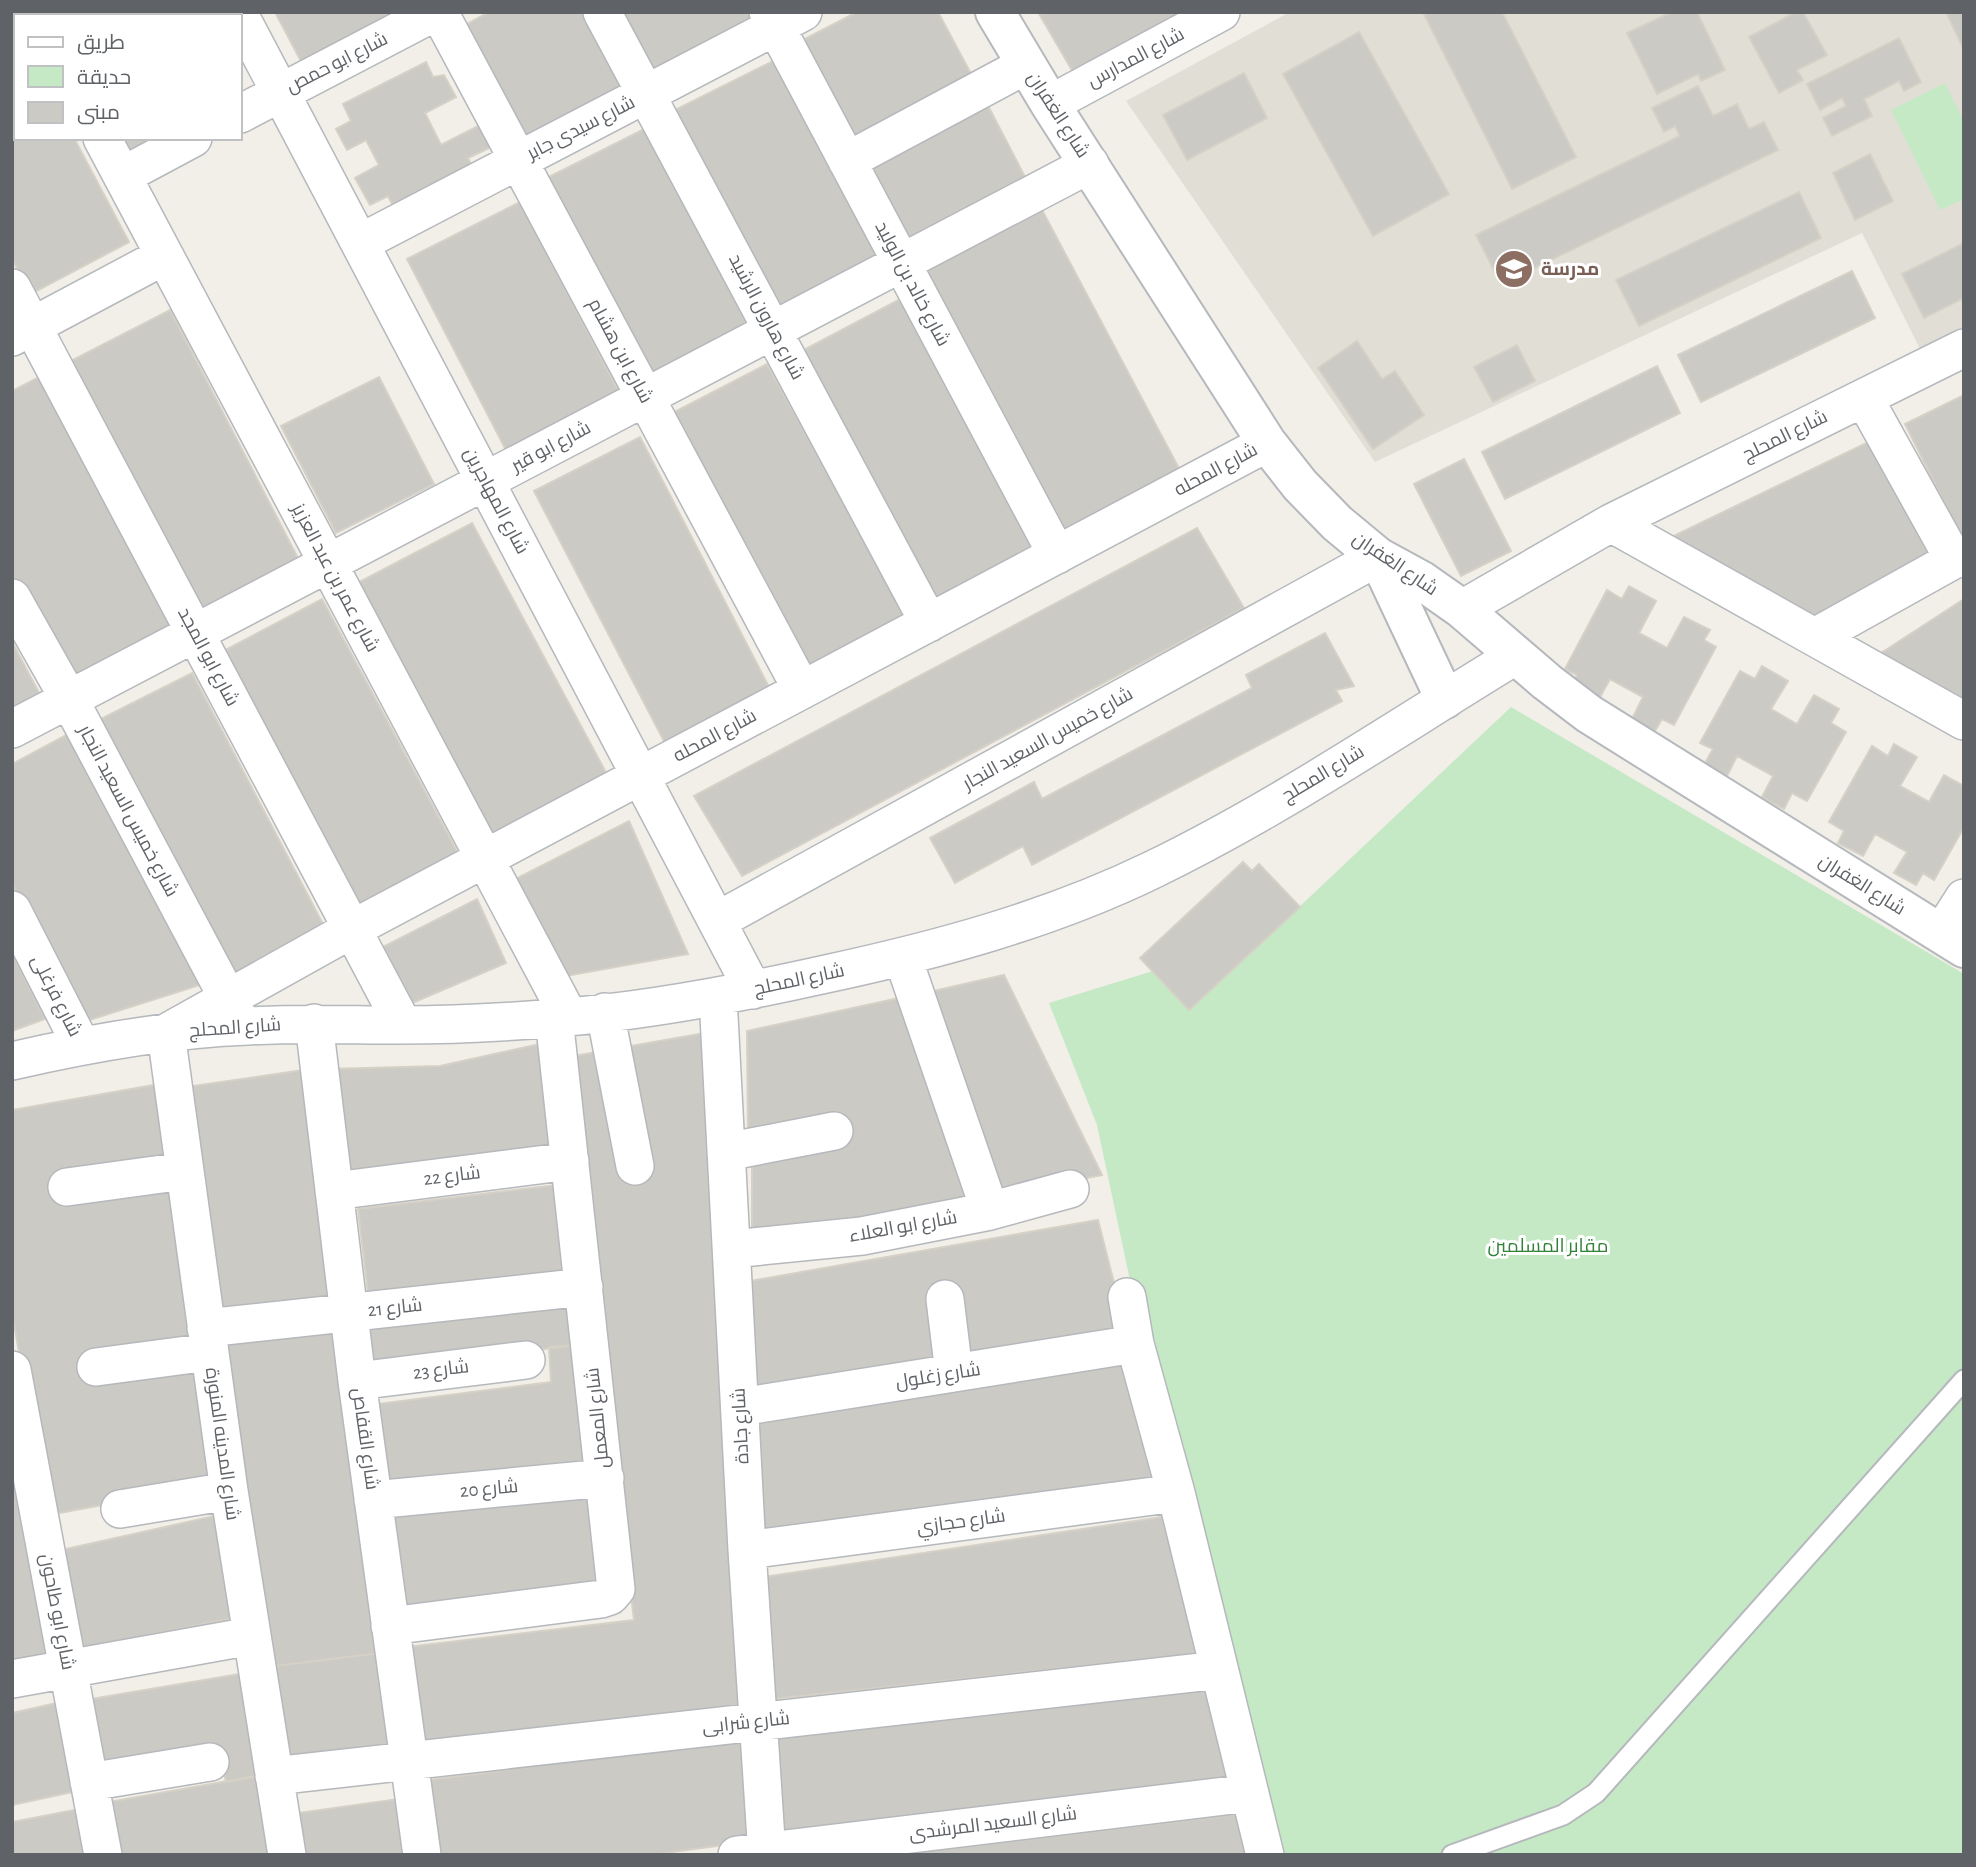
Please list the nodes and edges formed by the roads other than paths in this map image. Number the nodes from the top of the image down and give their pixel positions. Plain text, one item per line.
1 (437, 12) edge
2 (602, 12) edge
3 (995, 12) edge
4 (1220, 13) edge
5 (782, 17) edge
6 (242, 19) edge
7 (1027, 65) junction
8 (281, 92) junction
9 (646, 94) junction
10 (1051, 104) junction
11 (242, 113) edge
12 (103, 140) edge
13 (189, 140) edge
14 (519, 160) junction
15 (847, 161) junction
16 (1090, 164) junction
17 (122, 176) junction
18 (360, 243) junction
19 (164, 256) junction
20 (902, 263) junction
21 (12, 288) edge
22 (773, 330) junction
23 (22, 331) edge
24 (1964, 348) edge
25 (645, 398) junction
26 (1864, 398) junction
27 (1267, 443) junction
28 (486, 481) junction
29 (1611, 523) junction
30 (1057, 555) junction
31 (1378, 557) junction
32 (1959, 557) edge
33 (328, 564) junction
34 (12, 598) edge
35 (1462, 609) junction
36 (929, 623) junction
37 (195, 633) junction
38 (1815, 637) junction
39 (1515, 656) junction
40 (802, 690) junction
41 (69, 699) junction
42 (1445, 699) junction
43 (1964, 721) edge
44 (12, 729) edge
45 (641, 775) junction
46 (484, 858) junction
47 (1964, 898) edge
48 (12, 910) edge
49 (717, 921) junction
50 (352, 929) junction
51 (1952, 941) edge
52 (903, 958) junction
53 (753, 990) junction
54 (718, 997) junction
55 (236, 1012) junction
56 (605, 1012) junction
57 (561, 1017) junction
58 (314, 1023) junction
59 (403, 1025) junction
60 (166, 1033) junction
61 (81, 1045) junction
62 (12, 1061) edge
63 (834, 1131) dead end
64 (726, 1152) junction
65 (570, 1161) junction
66 (635, 1166) dead end
67 (184, 1171) junction
68 (67, 1187) dead end
69 (1070, 1189) dead end
70 (334, 1191) junction
71 (990, 1211) junction
72 (732, 1249) junction
73 (584, 1287) junction
74 (1127, 1297) dead end
75 (945, 1299) dead end
76 (349, 1313) junction
77 (208, 1340) junction
78 (1135, 1344) junction
79 (526, 1360) dead end
80 (96, 1367) dead end
81 (12, 1370) edge
82 (954, 1373) junction
83 (1964, 1380) edge
84 (357, 1381) junction
85 (740, 1407) junction
86 (605, 1478) junction
87 (229, 1492) junction
88 (1176, 1493) junction
89 (373, 1500) junction
90 (120, 1509) dead end
91 (747, 1550) junction
92 (390, 1626) junction
93 (251, 1636) junction
94 (68, 1669) junction
95 (1219, 1670) junction
96 (12, 1679) edge
97 (758, 1721) junction
98 (408, 1760) junction
99 (210, 1762) dead end
100 (274, 1776) junction
101 (89, 1782) junction
102 (1250, 1793) junction
103 (757, 1854) edge
104 (103, 1855) edge
105 (287, 1855) edge
106 (422, 1855) edge
107 (1265, 1855) edge
108 (1452, 1855) edge

1 - 8 street, شارع ابو حمص
1 - 14 street, شارع ابن هشام
2 - 9 street, شارع هارون الرشيد
3 - 7 street, شارع الغفران
4 - 10 street, شارع المدارس
5 - 9 street, شارع سيدى جابر
5 - 15 street, شارع خالد بن الوليد
6 - 8 street, شارع المهاجرين
7 - 10 street, شارع الغفران
7 - 15 street
8 - 11 street, شارع ابو حمص
8 - 18 street, شارع المهاجرين
9 - 14 street, شارع سيدى جابر
9 - 22 street, شارع هارون الرشيد
10 - 16 street, شارع الغفران
12 - 17 street, شارع عمر بن عبد العزيز
13 - 17 street
14 - 18 street, شارع سيدى جابر
14 - 25 street, شارع ابن هشام
15 - 20 street, شارع خالد بن الوليد
16 - 20 street, شارع ابو قير
16 - 27 street, شارع الغفران
17 - 19 street, شارع عمر بن عبد العزيز
18 - 28 street, شارع المهاجرين
19 - 23 street
19 - 33 street, شارع عمر بن عبد العزيز
20 - 22 street, شارع ابو قير
20 - 30 street, شارع خالد بن الوليد
21 - 23 street, شارع ابو المجد
22 - 25 street, شارع ابو قير
22 - 36 street, شارع هارون الرشيد
23 - 37 street, شارع ابو المجد
24 - 26 street, شارع المحلج
25 - 28 street, شارع ابو قير
25 - 40 street, شارع ابن هشام
26 - 29 street, شارع المحلج
26 - 32 street
27 - 30 street, شارع المحله
27 - 31 street, شارع الغفران
28 - 33 street, شارع ابو قير
28 - 45 street, شارع المهاجرين
29 - 35 street, شارع المحلج
29 - 38 street
30 - 36 street, شارع المحله
31 - 35 street, شارع الغفران
31 - 42 street
31 - 49 street, شارع خميس السعيد النجار
32 - 38 street
33 - 37 street, شارع ابو قير
33 - 46 street, شارع عمر بن عبد العزيز
34 - 41 street, شارع خميس السعيد النجار
35 - 39 street, شارع الغفران
36 - 40 street, شارع المحله
37 - 41 street, شارع ابو قير
37 - 50 street, شارع ابو المجد
38 - 43 street
39 - 42 street, شارع المحلج
39 - 51 street, شارع الغفران
40 - 45 street, شارع المحله
41 - 44 street, شارع ابو قير
41 - 55 street, شارع خميس السعيد النجار
42 - 52 street, شارع المحلج
45 - 46 street, شارع المحله
45 - 49 street, شارع المهاجرين
46 - 50 street, شارع المحله
46 - 57 street, شارع عمر بن عبد العزيز
47 - 51 street
48 - 61 street, شارع فرغلى
49 - 53 street, شارع المهاجرين
50 - 55 street, شارع المحله
50 - 59 street, شارع ابو المجد
52 - 53 street, شارع المحلج
52 - 71 street
53 - 54 street, شارع المحلج
54 - 56 street, شارع المحلج
54 - 64 street, شارع جادة
55 - 58 street, شارع المحلج
55 - 60 street, شارع المحلج
56 - 57 street, شارع المحلج
56 - 66 street
57 - 59 street, شارع المحلج
57 - 65 street, شارع المعمل
58 - 59 street, شارع المحلج
58 - 70 street, شارع القفاص
60 - 61 street, شارع المحلج
60 - 67 street, شارع المدينه المنورة
61 - 62 street, شارع المحلج
63 - 64 street
64 - 72 street, شارع جادة
65 - 70 street, شارع 22
65 - 73 street, شارع المعمل
67 - 68 street
67 - 77 street, شارع المدينه المنورة
69 - 71 street, شارع ابو العلاء
70 - 76 street, شارع القفاص
71 - 72 street, شارع ابو العلاء
72 - 85 street, شارع جادة
73 - 76 street, شارع 21
73 - 86 street, شارع المعمل
74 - 78 street
75 - 82 street
76 - 77 street, شارع 21
76 - 84 street, شارع القفاص
77 - 80 street, شارع 21
77 - 87 street, شارع المدينه المنورة
78 - 82 street, شارع زغلول
78 - 88 street
79 - 84 street, شارع 23
81 - 94 street, شارع ابو طاحون
82 - 85 street, شارع زغلول
83 - 108 lane
84 - 89 street, شارع القفاص
85 - 91 street, شارع جادة
86 - 89 street, شارع 20
86 - 92 street, شارع المعمل
87 - 90 street
87 - 93 street, شارع المدينه المنورة
88 - 91 street, شارع حجازي
88 - 95 street
89 - 92 street, شارع القفاص
91 - 97 street, شارع جادة
92 - 98 street, شارع القفاص
93 - 94 street
93 - 100 street, شارع المدينه المنورة
94 - 96 street
94 - 101 street, شارع ابو طاحون
95 - 97 street, شارع شرابى
95 - 102 street
97 - 98 street, شارع شرابى
97 - 103 street, شارع جادة
98 - 100 street, شارع شرابى
98 - 106 street, شارع القفاص
99 - 101 street
100 - 105 street, شارع المدينه المنورة
101 - 104 street, شارع ابو طاحون
102 - 103 street, شارع السعيد المرشدى
102 - 107 street

